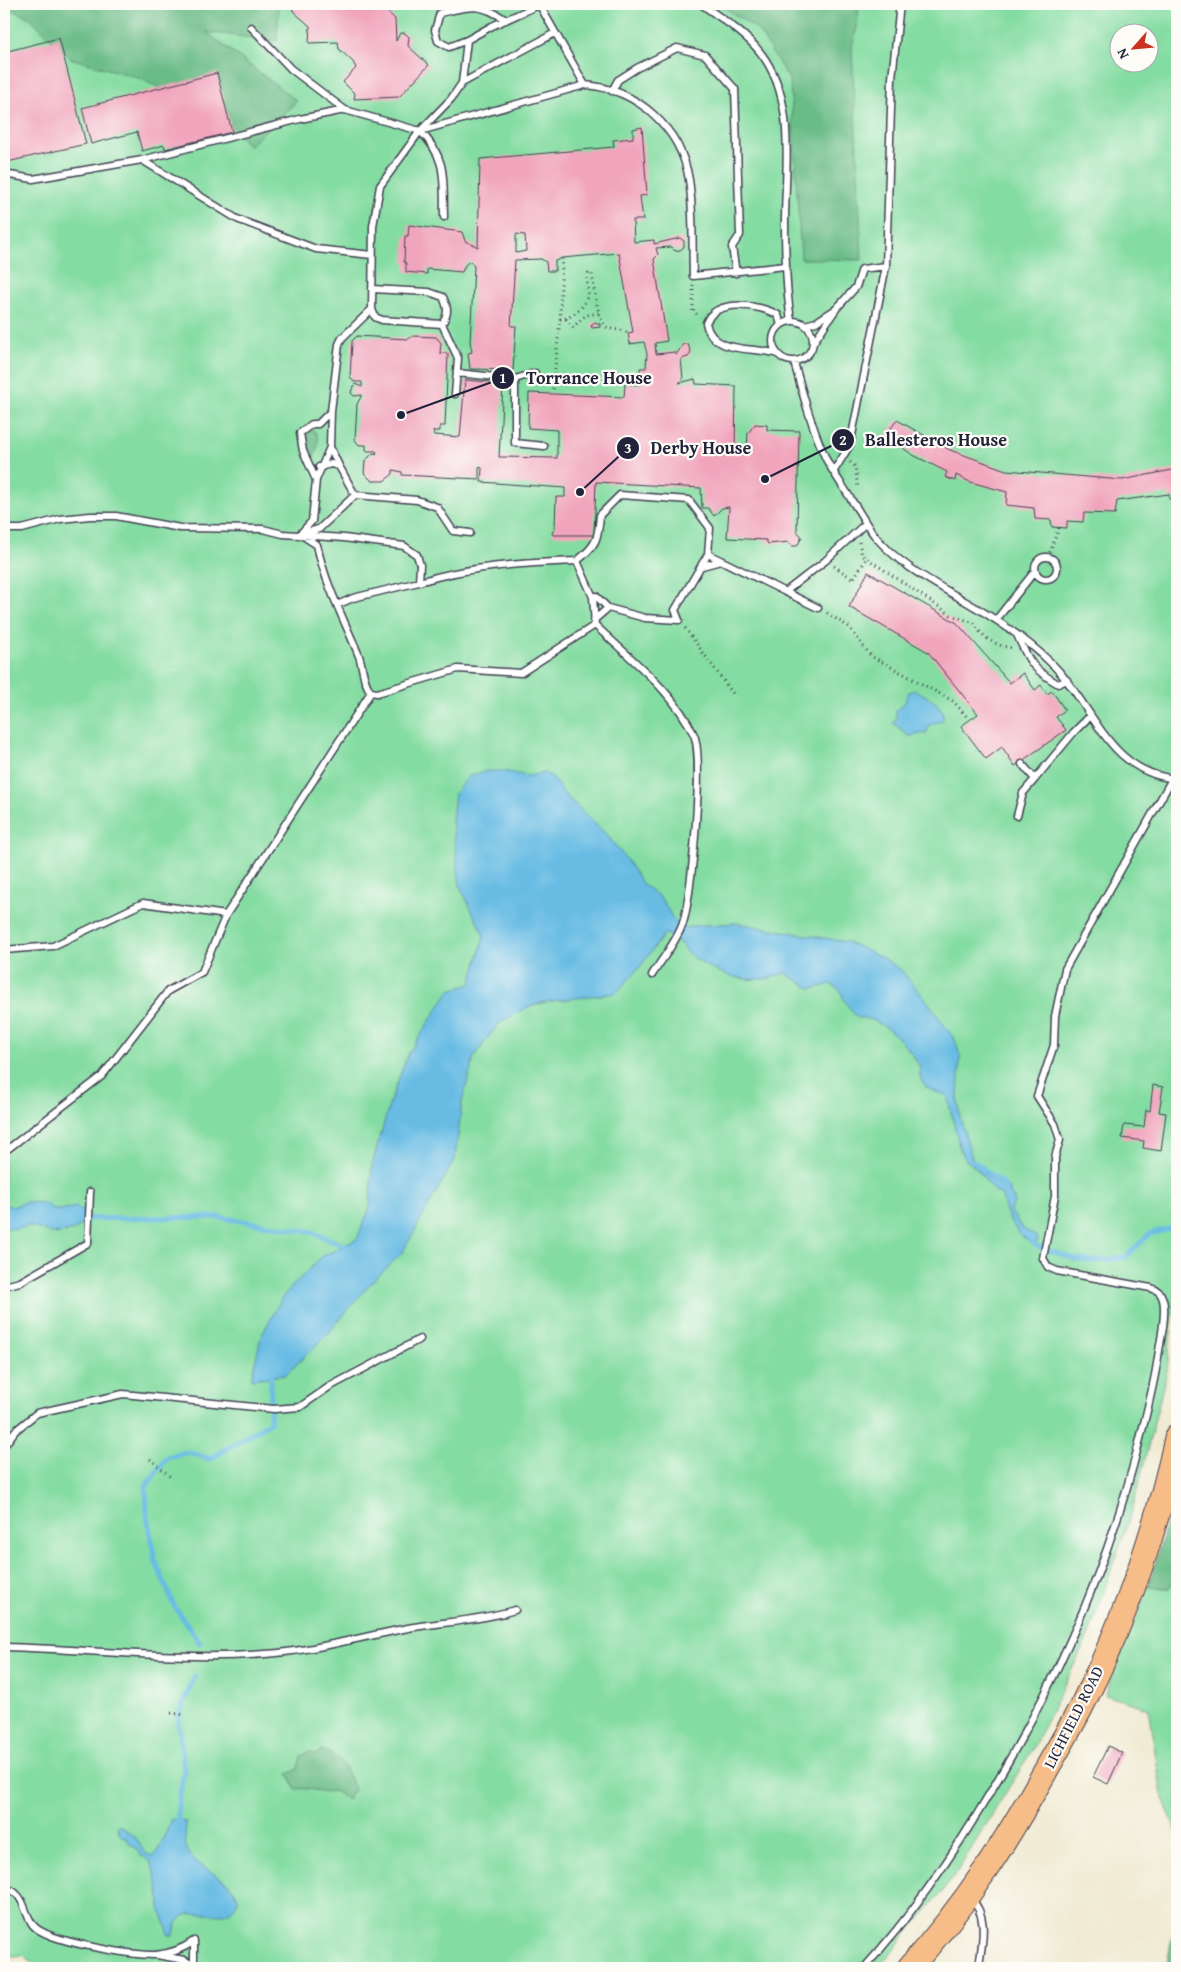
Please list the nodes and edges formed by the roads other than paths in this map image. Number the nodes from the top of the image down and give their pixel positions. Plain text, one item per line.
1 (540, 4) edge
2 (701, 4) edge
3 (900, 4) edge
4 (506, 20) junction
5 (252, 27) dead end
6 (555, 33) junction
7 (467, 40) junction
8 (462, 82) junction
9 (585, 85) junction
10 (612, 90) junction
11 (345, 110) junction
12 (420, 131) junction
13 (142, 160) junction
14 (4, 174) edge
15 (444, 217) dead end
16 (372, 255) junction
17 (785, 266) junction
18 (886, 266) junction
19 (736, 273) junction
20 (372, 289) junction
21 (372, 309) junction
22 (836, 309) junction
23 (791, 321) junction
24 (442, 324) junction
25 (781, 324) junction
26 (805, 325) junction
27 (813, 343) junction
28 (775, 353) junction
29 (794, 362) junction
30 (457, 373) junction
31 (535, 373) dead end
32 (515, 379) junction
33 (455, 394) dead end
34 (331, 411) junction
35 (544, 446) dead end
36 (330, 447) junction
37 (339, 466) junction
38 (320, 467) junction
39 (834, 471) junction
40 (316, 480) junction
41 (354, 495) junction
42 (312, 521) junction
43 (866, 523) junction
44 (318, 528) junction
45 (4, 529) edge
46 (470, 533) dead end
47 (300, 534) junction
48 (326, 537) junction
49 (317, 545) junction
50 (708, 554) junction
51 (577, 561) junction
52 (721, 561) junction
53 (702, 566) junction
54 (1035, 571) junction
55 (419, 582) junction
56 (784, 592) junction
57 (593, 597) junction
58 (336, 605) junction
59 (608, 608) junction
60 (818, 608) road end
61 (596, 616) junction
62 (996, 620) junction
63 (595, 628) junction
64 (1017, 636) junction
65 (1067, 680) junction
66 (370, 692) junction
67 (1090, 716) junction
68 (1022, 764) dead end
69 (1175, 779) edge
70 (1035, 780) junction
71 (1016, 816) dead end
72 (226, 915) junction
73 (4, 950) edge
74 (652, 975) dead end
75 (4, 1152) edge
76 (90, 1192) dead end
77 (4, 1286) edge
78 (420, 1339) dead end
79 (1177, 1436) edge
80 (4, 1446) edge
81 (515, 1610) dead end
82 (4, 1647) edge
83 (4, 1887) edge
84 (969, 1897) junction
85 (157, 1955) junction
86 (193, 1967) edge
87 (864, 1968) edge
88 (908, 1968) edge
89 (979, 1968) edge

1 - 4 lane
1 - 6 lane
2 - 17 lane
3 - 18 lane
4 - 7 lane
4 - 7 lane
5 - 11 lane
6 - 8 lane
6 - 9 lane
7 - 8 lane
8 - 12 lane
9 - 10 lane
9 - 12 lane
10 - 19 lane
10 - 19 lane
11 - 12 lane
11 - 13 lane
12 - 15 lane
12 - 16 lane
13 - 14 lane
13 - 16 lane
16 - 20 lane
17 - 19 lane
17 - 23 lane
18 - 22 lane
18 - 39 lane
20 - 21 lane
20 - 24 lane
21 - 24 lane
21 - 34 lane
22 - 26 lane
22 - 27 lane
23 - 25 lane
23 - 26 lane
24 - 30 lane
25 - 28 lane
25 - 28 lane
26 - 27 lane
27 - 29 lane
28 - 29 lane
29 - 39 lane
30 - 32 lane
30 - 33 lane
31 - 32 lane
32 - 35 lane
34 - 36 lane
34 - 40 lane
36 - 37 lane
36 - 38 lane
37 - 38 lane
37 - 41 lane
38 - 40 lane
39 - 43 lane
40 - 42 lane
41 - 44 lane
41 - 46 lane
42 - 44 lane
42 - 47 lane
43 - 56 lane
43 - 62 lane
44 - 47 lane
44 - 48 lane
45 - 47 lane
47 - 48 lane
47 - 49 lane
48 - 49 lane
48 - 55 lane
49 - 58 lane
50 - 51 lane
50 - 52 lane
50 - 53 lane
51 - 55 lane
51 - 57 lane
52 - 53 lane
52 - 56 lane
53 - 59 lane
54 - 54 lane
54 - 62 lane
55 - 58 lane
56 - 60 lane
57 - 59 lane
57 - 61 lane
58 - 66 lane
59 - 61 lane
61 - 63 lane
62 - 64 lane
63 - 66 lane
63 - 74 lane
64 - 65 lane
64 - 65 lane
65 - 67 lane
66 - 72 lane
67 - 69 lane
67 - 70 lane
68 - 70 lane
69 - 87 lane
70 - 71 lane
72 - 73 lane
72 - 75 lane
76 - 77 lane
78 - 80 lane
79 - 84 highway, LICHFIELD ROAD
81 - 82 lane
83 - 85 lane
84 - 88 highway, LICHFIELD ROAD
84 - 89 lane
85 - 86 lane
85 - 86 lane

